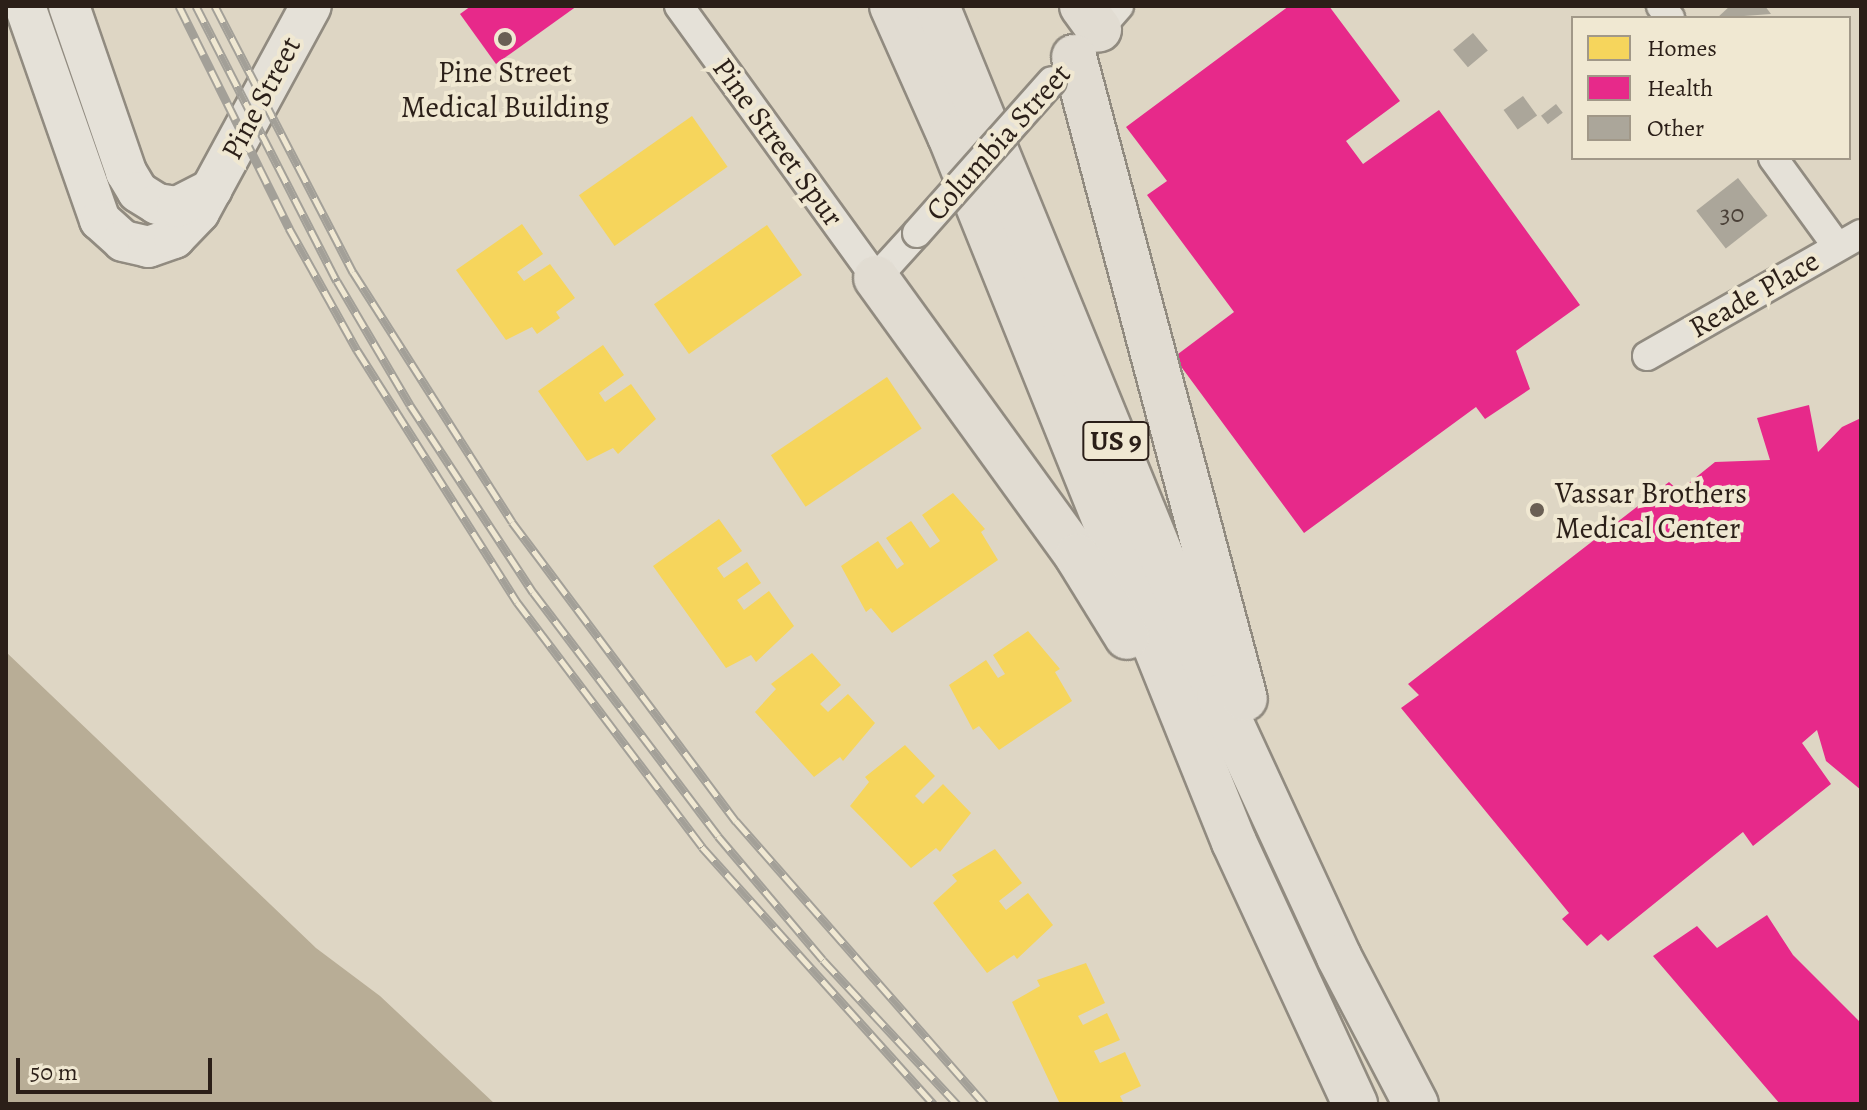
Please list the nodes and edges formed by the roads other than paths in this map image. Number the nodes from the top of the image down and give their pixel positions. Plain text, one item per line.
1 (25, 6) edge
2 (69, 6) edge
3 (311, 6) edge
4 (679, 6) edge
5 (892, 6) edge
6 (937, 6) edge
7 (1085, 36) edge
8 (1775, 160) edge
9 (212, 189) junction
10 (1849, 240) edge
11 (876, 278) junction
12 (1647, 356) dead end
13 (1216, 799) junction
14 (1299, 873) junction
15 (1355, 1104) edge
16 (1416, 1104) edge

1 - 9 street, Pine Street
2 - 9 street
3 - 9 street, Pine Street
4 - 11 street, Pine Street Spur
5 - 13 highway, US 9
6 - 14 highway, US 9
7 - 11 street, Columbia Street, bridge
7 - 14 highway
8 - 10 street
10 - 12 street, Reade Place
11 - 13 highway
13 - 15 highway, US 9
14 - 16 highway, US 9

